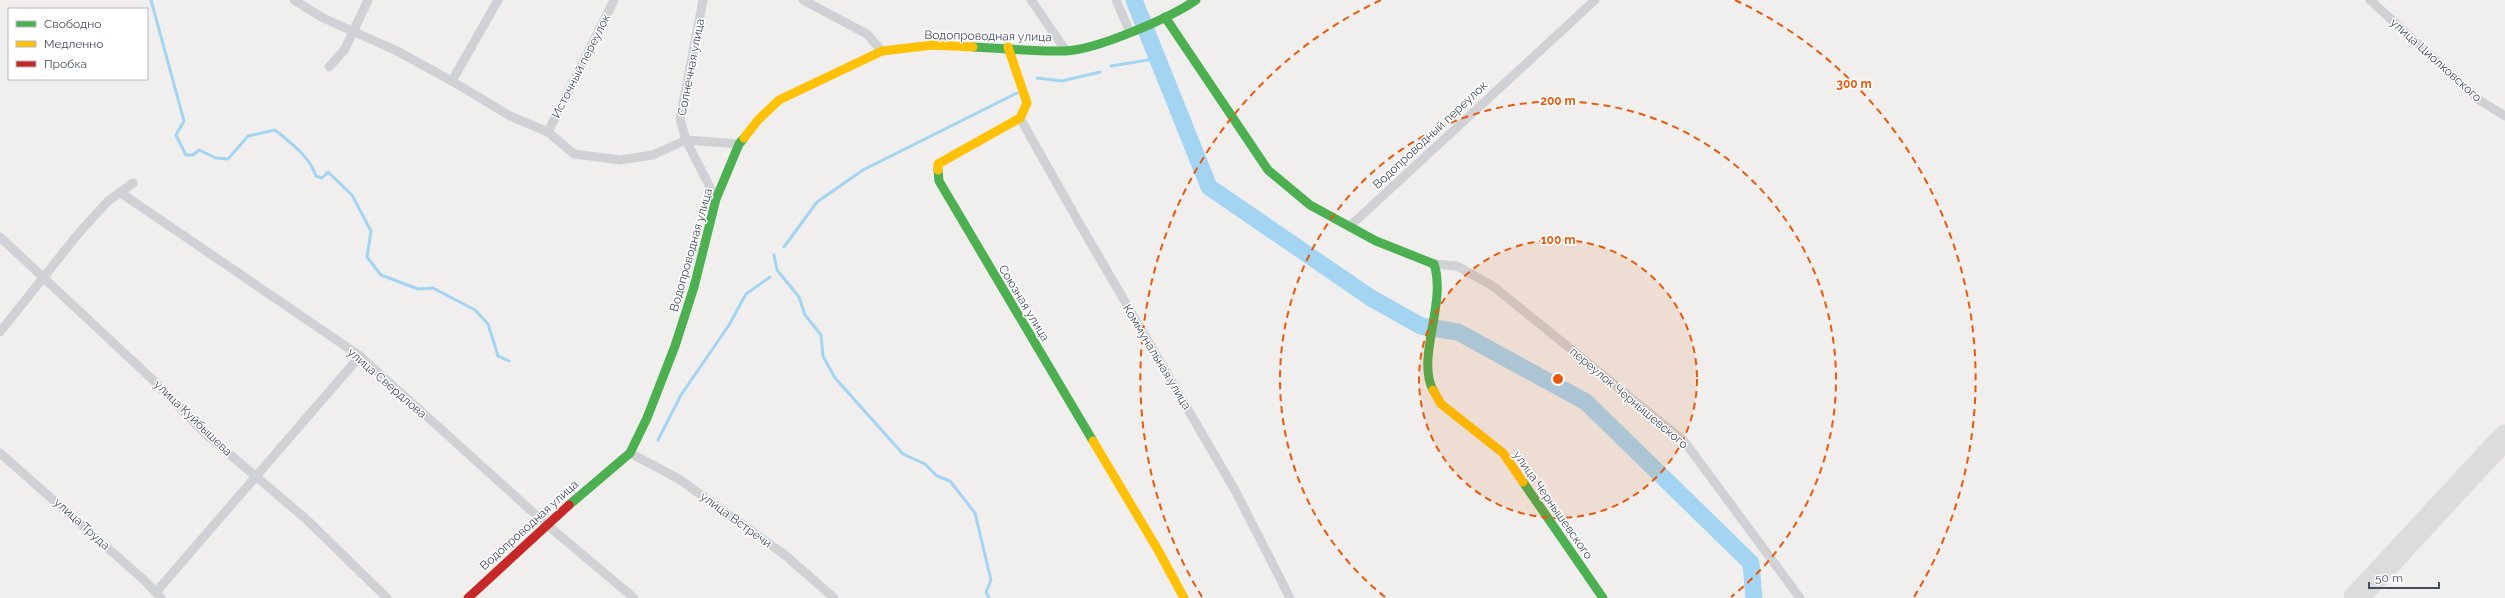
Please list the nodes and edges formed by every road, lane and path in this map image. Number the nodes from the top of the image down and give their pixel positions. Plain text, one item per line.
1 (294, 0) edge
2 (368, 0) edge
3 (498, 0) edge
4 (614, 0) edge
5 (703, 0) edge
6 (803, 0) edge
7 (1031, 0) edge
8 (1116, 0) edge
9 (1196, 0) edge
10 (1595, 0) edge
11 (2370, 0) edge
12 (1164, 17) junction
13 (354, 31) junction
14 (1130, 32) junction
15 (1008, 47) junction
16 (882, 51) junction
17 (1066, 51) junction
18 (329, 68) dead end
19 (452, 80) junction
20 (2505, 116) edge
21 (1020, 118) junction
22 (548, 132) junction
23 (686, 140) junction
24 (739, 144) junction
25 (133, 183) dead end
26 (121, 193) junction
27 (716, 199) junction
28 (1349, 227) junction
29 (0, 237) edge
30 (1434, 264) junction
31 (42, 278) junction
32 (0, 332) edge
33 (360, 356) junction
34 (0, 453) edge
35 (630, 453) junction
36 (256, 476) junction
37 (546, 524) junction
38 (158, 595) edge
39 (387, 598) edge
40 (468, 598) edge
41 (634, 598) edge
42 (834, 598) edge
43 (1184, 598) edge
44 (1290, 598) edge
45 (1603, 598) edge
46 (1800, 598) edge

1 - 13 street
2 - 13 street
3 - 19 street
4 - 22 street, Источный переулок
5 - 23 street, Солнечная улица
6 - 16 street
7 - 17 street
8 - 14 street
9 - 12 street, Водопроводная улица
10 - 28 street, Водопроводный переулок
11 - 20 street, улица Циолковского
12 - 14 street, Водопроводная улица
12 - 28 street
13 - 18 street
13 - 19 street
14 - 17 street, Водопроводная улица
15 - 16 street, Водопроводная улица
15 - 17 street, Водопроводная улица
15 - 21 street
16 - 24 street, Водопроводная улица
19 - 22 street
21 - 43 street, Союзная улица
21 - 44 street, Коммунальная улица
22 - 23 street
23 - 24 street
23 - 27 street, Солнечная улица
24 - 27 street, Водопроводная улица
25 - 26 street
26 - 31 street
26 - 33 street, улица Свердлова
27 - 35 street, Водопроводная улица
28 - 30 street
29 - 31 street, улица Куйбышева
30 - 45 street, улица Чернышевского
30 - 46 street, переулок Чернышевского
31 - 32 street
31 - 36 street, улица Куйбышева
33 - 36 street
33 - 37 street, улица Свердлова
34 - 38 street, улица Труда
35 - 37 street, Водопроводная улица
35 - 42 street, улица Встречи
36 - 38 street
36 - 39 street, улица Куйбышева
37 - 40 street, Водопроводная улица
37 - 41 street, улица Свердлова

